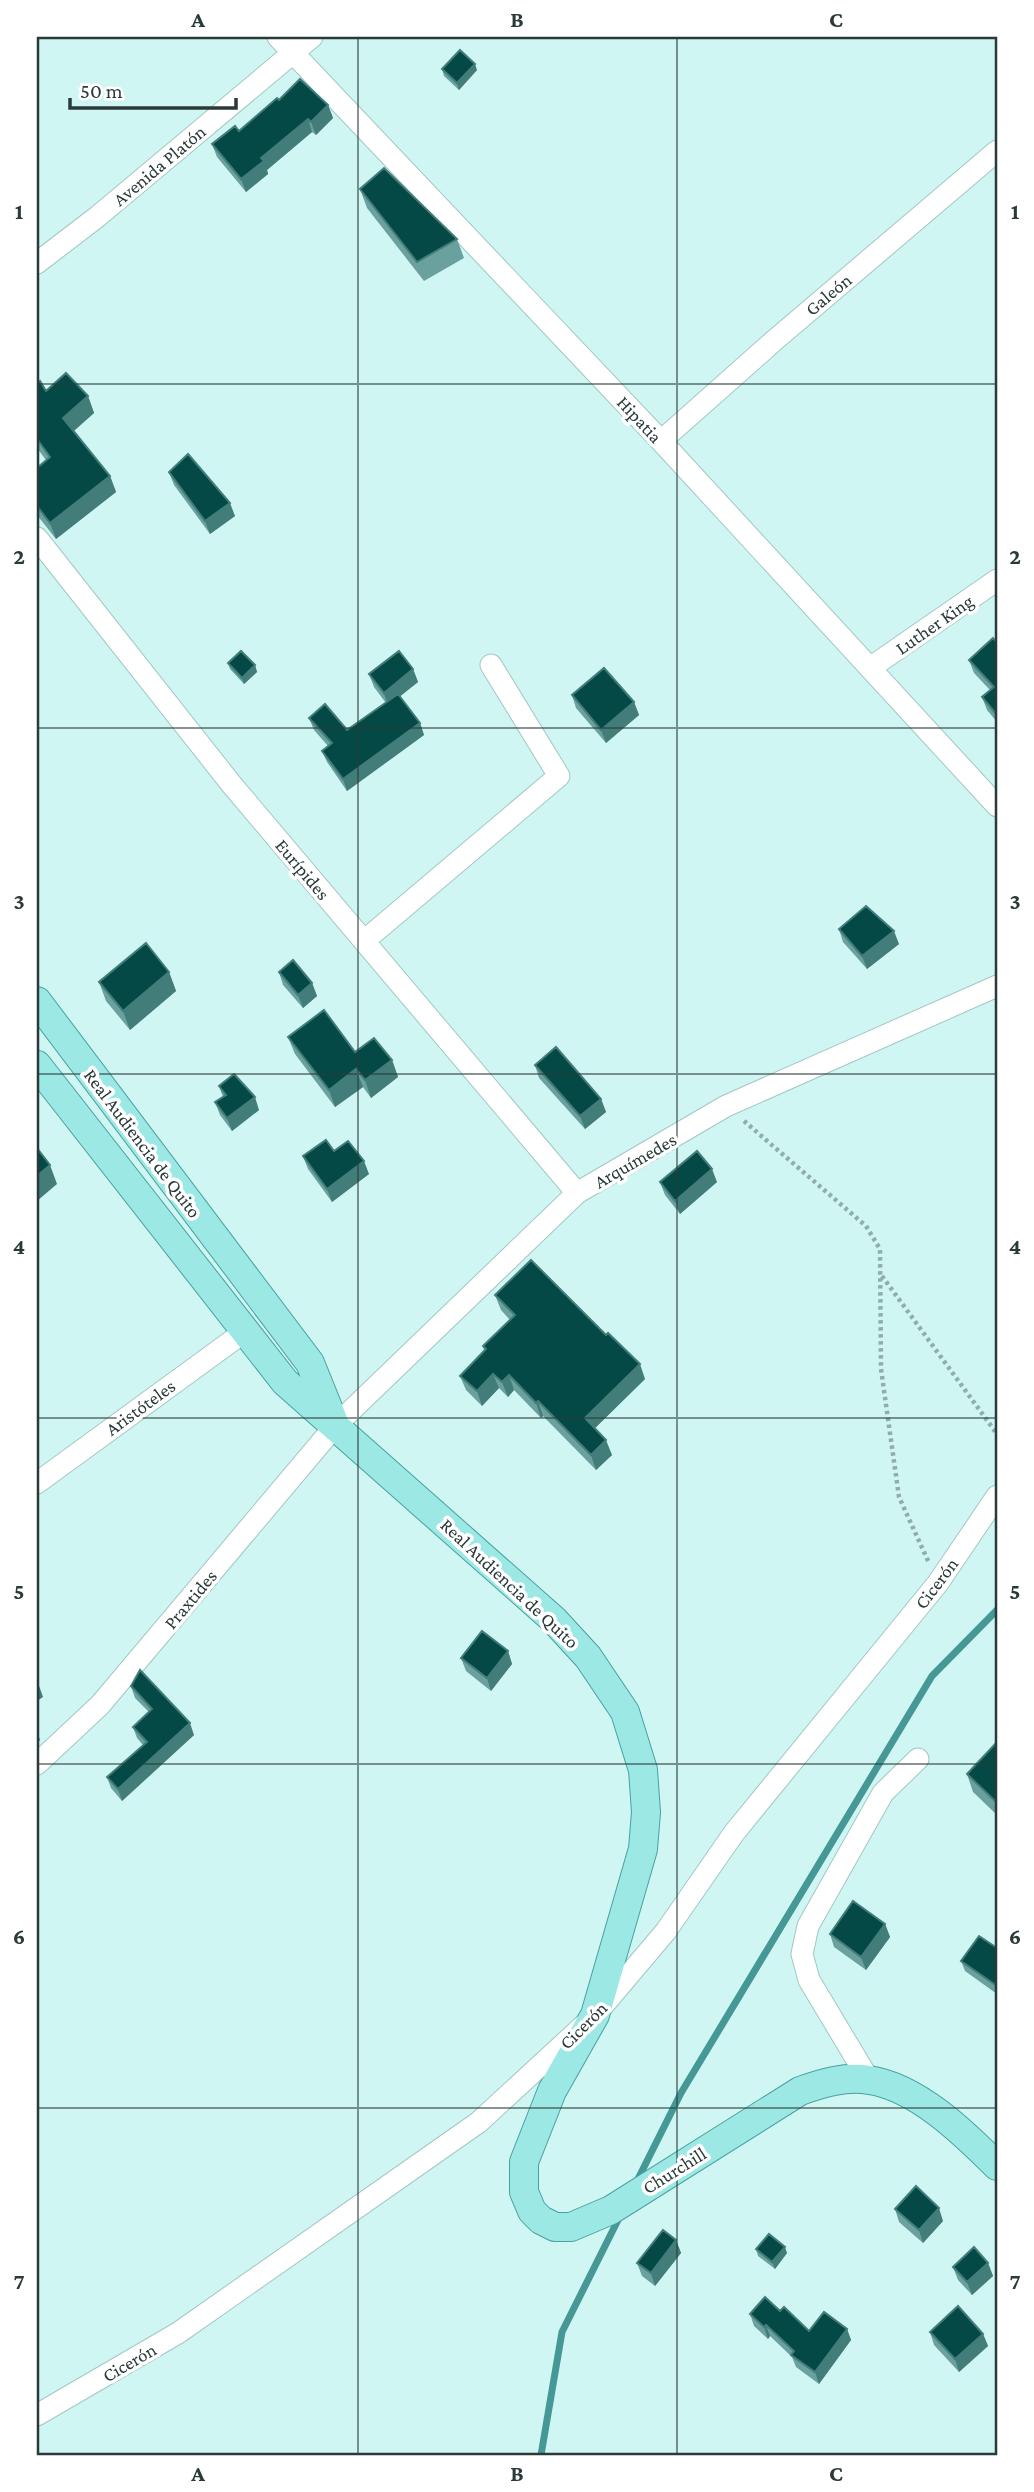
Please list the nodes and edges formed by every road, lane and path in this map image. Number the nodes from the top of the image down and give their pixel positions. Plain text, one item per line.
1 (278, 37) edge
2 (312, 37) edge
3 (294, 53) junction
4 (997, 151) edge
5 (37, 263) edge
6 (661, 441) junction
7 (37, 538) edge
8 (997, 580) edge
9 (491, 664) dead end
10 (870, 668) junction
11 (997, 806) edge
12 (364, 941) junction
13 (997, 986) edge
14 (37, 1001) edge
15 (37, 1065) edge
16 (726, 1106) junction
17 (577, 1193) junction
18 (881, 1275) junction
19 (244, 1332) junction
20 (335, 1426) junction
21 (997, 1434) edge
22 (38, 1480) edge
23 (997, 1496) edge
24 (938, 1583) junction
25 (918, 1759) dead end
26 (37, 1764) edge
27 (595, 2015) junction
28 (869, 2080) junction
29 (997, 2166) edge
30 (37, 2415) edge

1 - 3 street, Hipatia
2 - 3 street, Avenida Platón
3 - 5 street, Avenida Platón
3 - 6 street, Hipatia
4 - 6 street, Galeón
6 - 10 street, Hipatia
7 - 12 street, Eurípides
8 - 10 street, Luther King
9 - 12 street
10 - 11 street, Hipatia
12 - 17 street, Eurípides
13 - 16 street, Arquímedes
14 - 20 main road, Real Audiencia de Quito
15 - 19 main road, Real Audiencia de Quito
16 - 17 street, Arquímedes
16 - 18 path
17 - 20 street, Arquímedes
18 - 21 path
18 - 24 path
19 - 20 main road, Real Audiencia de Quito
19 - 22 street, Aristóteles
20 - 26 street, Praxtides
20 - 27 main road, Real Audiencia de Quito
23 - 24 street, Cicerón
24 - 27 street, Cicerón
25 - 28 street
27 - 28 main road, Churchill
27 - 30 street, Cicerón
28 - 29 main road, Churchill

